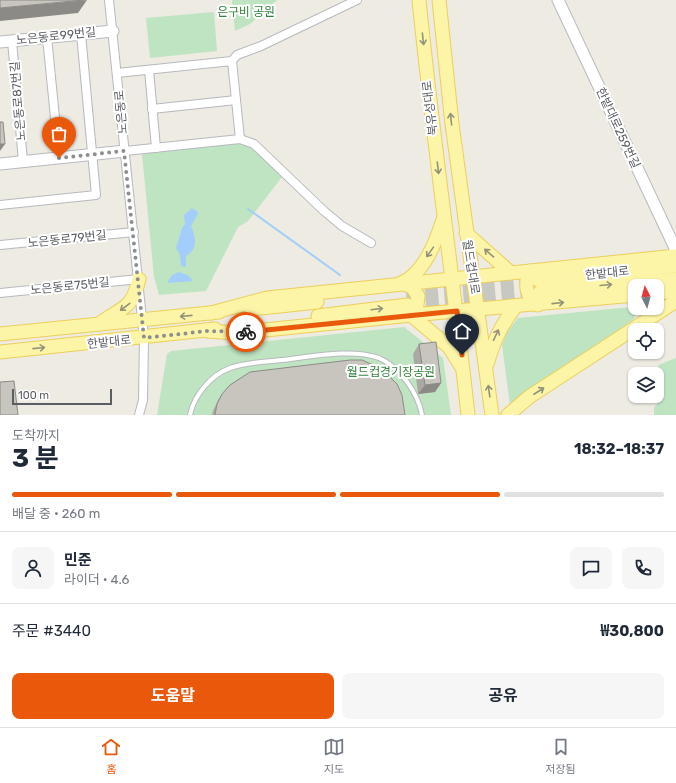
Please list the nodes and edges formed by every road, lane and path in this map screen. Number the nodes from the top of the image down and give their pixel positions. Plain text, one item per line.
1 (110, 0) edge
2 (357, 0) edge
3 (419, 0) edge
4 (439, 0) edge
5 (558, 0) edge
6 (113, 31) junction
7 (81, 34) junction
8 (47, 37) junction
9 (12, 41) junction
10 (0, 42) edge
11 (232, 61) junction
12 (149, 70) junction
13 (117, 73) junction
14 (236, 100) junction
15 (152, 109) junction
16 (240, 139) junction
17 (156, 148) junction
18 (124, 151) junction
19 (92, 154) junction
20 (59, 158) junction
21 (23, 161) junction
22 (0, 164) edge
23 (0, 206) edge
24 (463, 213) joint
25 (444, 216) junction
26 (134, 232) junction
27 (466, 233) junction
28 (371, 243) dead end
29 (0, 245) edge
30 (675, 259) edge
31 (512, 273) junction
32 (472, 277) junction
33 (676, 278) edge
34 (139, 279) junction
35 (453, 279) junction
36 (536, 281) junction
37 (676, 291) edge
38 (664, 292) edge
39 (0, 293) edge
40 (405, 296) junction
41 (628, 296) edge
42 (676, 301) edge
43 (538, 305) junction
44 (515, 307) junction
45 (477, 309) junction
46 (457, 311) junction
47 (142, 320) junction
48 (99, 324) junction
49 (0, 334) edge
50 (144, 338) junction
51 (0, 352) edge
52 (486, 368) junction
53 (463, 369) junction
54 (512, 414) edge
55 (139, 415) edge
56 (190, 415) edge
57 (422, 415) edge
58 (468, 415) edge
59 (492, 415) edge

1 - 6 street, 노은동로
2 - 11 street
3 -> 25 main road, 북유성대로
24 -> 4 main road, 북유성대로
5 - 30 street, 한밭대로259번길
6 - 7 street, 노은동로99번길
6 - 13 street, 노은동로
7 - 8 street, 노은동로99번길
7 - 19 street
8 - 9 street, 노은동로99번길
8 - 20 street
9 - 10 street, 노은동로99번길
9 - 21 street, 노은동로87번길
11 - 12 street
11 - 14 street
12 - 13 street
12 - 15 street
13 - 18 street, 노은동로
14 - 15 street
14 - 16 street
15 - 17 street
16 - 17 street
16 - 28 street
17 - 18 street
18 - 19 street
18 - 26 street, 노은동로
19 - 20 street
19 - 23 street
20 - 21 street
21 - 22 street
24 - 27 main road, 월드컵대로
25 - 35 main road, 월드컵대로
25 -> 40 main road
26 - 29 street, 노은동로79번길
26 - 34 street, 노은동로
31 -> 27 main road
27 - 32 main road, 월드컵대로
30 - 36 main road
31 - 32 main road
31 - 36 main road
32 - 35 main road
32 - 45 main road, 월드컵대로
36 -> 33 main road, 한밭대로
34 - 39 street, 노은동로75번길
34 - 47 street, 노은동로
34 -> 48 main road
35 - 40 main road
35 - 46 main road, 월드컵대로
36 - 43 main road
37 - 38 main road
40 - 46 main road
40 -> 47 main road, 한밭대로
50 -> 40 main road, 한밭대로
40 - 53 main road
43 -> 41 main road
54 -> 42 main road
43 - 44 main road
44 - 45 main road
52 -> 44 main road
45 - 46 main road
45 - 52 main road, 월드컵대로
46 - 53 main road, 월드컵대로
47 - 48 main road, 한밭대로
47 - 50 street, 노은동로
48 - 49 main road, 한밭대로
51 -> 50 main road, 한밭대로
50 - 55 street, 노은동로
59 -> 52 main road, 월드컵대로
53 - 58 main road, 월드컵대로
56 - 57 lane

